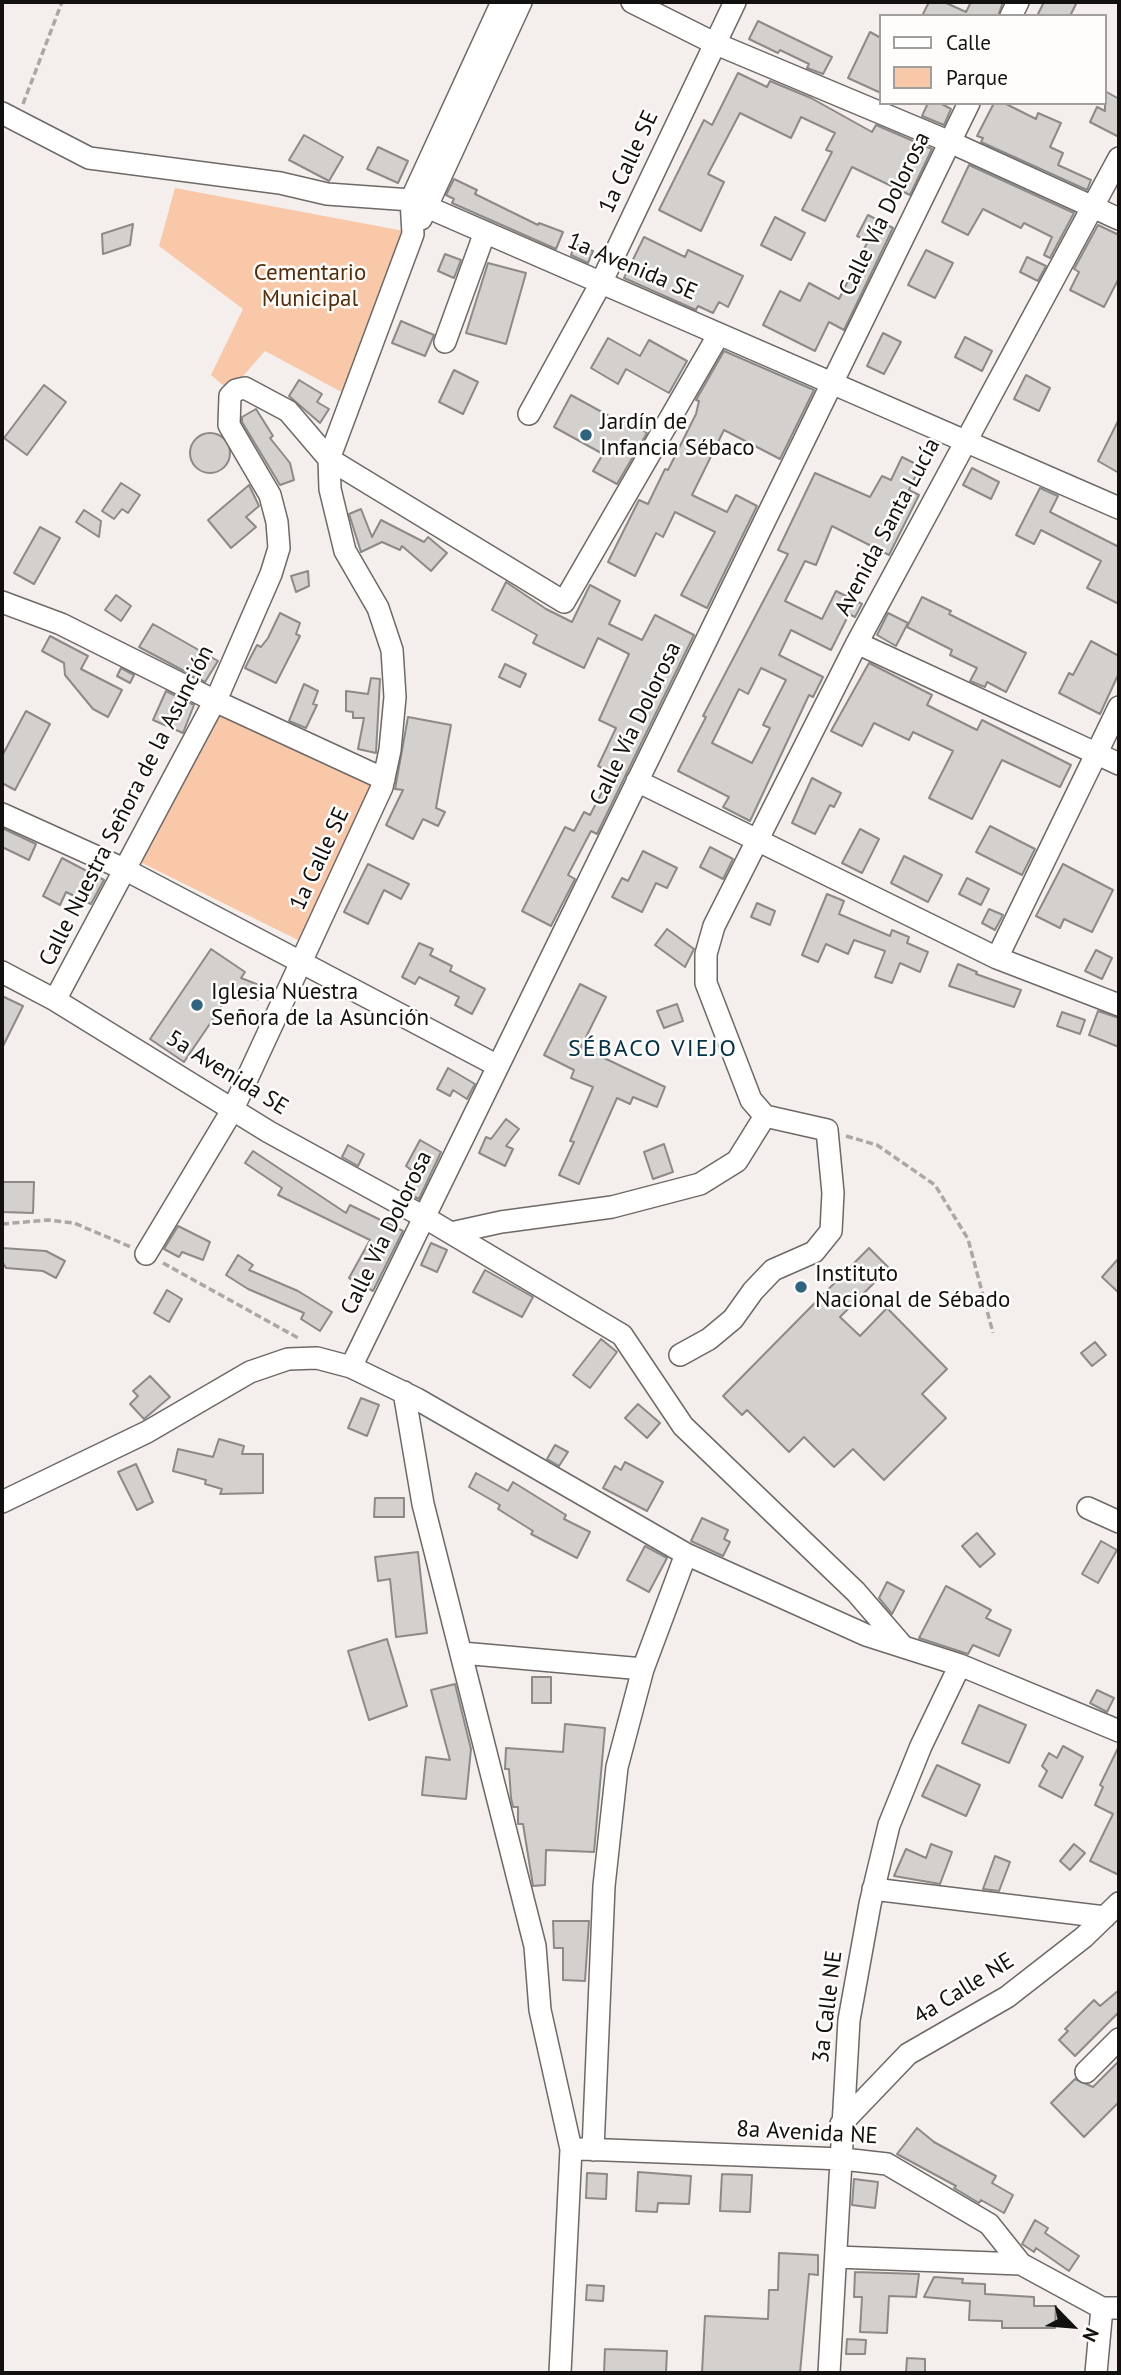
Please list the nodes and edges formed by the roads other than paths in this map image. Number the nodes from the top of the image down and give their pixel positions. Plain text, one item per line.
1 (502, 2) edge
2 (521, 2) edge
3 (632, 2) edge
4 (735, 2) edge
5 (714, 43) junction
6 (968, 105) edge
7 (9, 117) edge
8 (950, 142) junction
9 (1119, 158) edge
10 (419, 203) junction
11 (1092, 206) junction
12 (1119, 219) edge
13 (485, 232) junction
14 (601, 282) junction
15 (719, 334) junction
16 (446, 342) dead end
17 (832, 383) junction
18 (529, 414) dead end
19 (964, 440) junction
20 (330, 459) junction
21 (1119, 508) edge
22 (2, 602) edge
23 (857, 643) junction
24 (215, 701) junction
25 (1119, 708) edge
26 (1097, 754) junction
27 (1119, 764) edge
28 (384, 779) junction
29 (637, 781) junction
30 (2, 814) edge
31 (755, 841) junction
32 (126, 870) junction
33 (997, 958) junction
34 (302, 962) junction
35 (2, 972) edge
36 (55, 1000) junction
37 (1119, 1005) edge
38 (498, 1066) junction
39 (233, 1109) junction
40 (765, 1116) junction
41 (424, 1217) junction
42 (451, 1233) junction
43 (146, 1254) road end
44 (680, 1355) dead end
45 (351, 1367) junction
46 (404, 1392) junction
47 (2, 1502) edge
48 (1088, 1508) dead end
49 (1119, 1522) edge
50 (687, 1554) junction
51 (901, 1644) junction
52 (462, 1653) junction
53 (960, 1665) junction
54 (643, 1669) junction
55 (1119, 1731) edge
56 (873, 1889) junction
57 (1112, 1910) edge
58 (1119, 2039) edge
59 (1086, 2072) dead end
60 (841, 2124) junction
61 (582, 2149) junction
62 (843, 2159) junction
63 (836, 2257) junction
64 (1021, 2263) junction
65 (1110, 2308) edge
66 (561, 2373) edge
67 (829, 2373) edge
68 (1096, 2373) edge

1 - 10 street
2 - 10 street
3 - 5 street
4 - 5 street, 1a Calle SE
5 - 8 street
5 - 14 street, 1a Calle SE
6 - 8 street, Calle Vía Dolorosa
7 - 10 street, 1a Avenida SE
8 - 11 street
8 - 17 street, Calle Vía Dolorosa
9 - 11 street, Avenida Santa Lucía
10 - 13 street, 1a Avenida SE
10 - 20 street
11 - 12 street
11 - 19 street, Avenida Santa Lucía
13 - 14 street, 1a Avenida SE
13 - 16 street
14 - 15 street, 1a Avenida SE
14 - 18 street, 1a Calle SE
15 - 17 street, 1a Avenida SE
15 - 20 street
17 - 19 street, 1a Avenida SE
17 - 29 street, Calle Vía Dolorosa
19 - 21 street, 1a Avenida SE
19 - 23 street, Avenida Santa Lucía
20 - 24 street, Calle Nuestra Señora de la Asunción
20 - 28 street, 1a Calle SE
22 - 24 street
23 - 26 street
23 - 31 street, Avenida Santa Lucía
24 - 28 street
24 - 32 street, Calle Nuestra Señora de la Asunción
25 - 26 street
26 - 27 street
26 - 33 street
28 - 34 street, 1a Calle SE
29 - 31 street
29 - 38 street, Calle Vía Dolorosa
30 - 32 street
31 - 33 street
31 - 40 street, Avenida Santa Lucía
32 - 34 street
32 - 36 street, Calle Nuestra Señora de la Asunción
33 - 37 street
34 - 38 street
34 - 39 street, 1a Calle SE
35 - 36 street, 5a Avenida SE
36 - 39 street, 5a Avenida SE
38 - 41 street, Calle Vía Dolorosa
39 - 41 street, 5a Avenida SE
39 - 43 street, 1a Calle SE
40 - 42 street
40 - 44 street
41 - 42 street, 5a Avenida SE
41 - 45 street, Calle Vía Dolorosa
42 - 51 street, 5a Avenida SE
45 - 46 street
45 - 47 street
46 - 50 street
46 - 52 street
48 - 49 street
50 - 51 street
50 - 54 street
51 - 53 street
52 - 54 street
52 - 61 street
53 - 55 street
53 - 56 street, 3a Calle NE
54 - 61 street
56 - 57 street
56 - 60 street, 3a Calle NE
57 - 60 street, 4a Calle NE
58 - 59 street
60 - 62 street, 3a Calle NE
61 - 62 street, 8a Avenida NE
61 - 66 street
62 - 63 street, 3a Calle NE
62 - 64 street, 8a Avenida NE
63 - 64 street
63 - 67 street, 3a Calle NE
64 - 65 street, 8a Avenida NE
65 - 68 street

